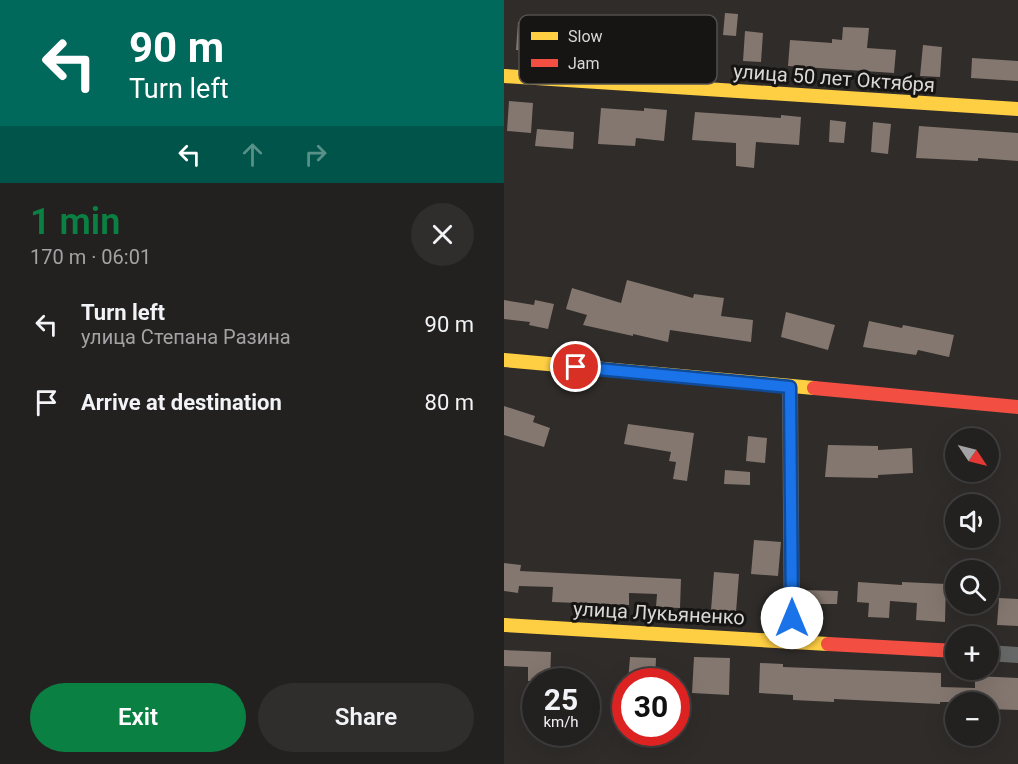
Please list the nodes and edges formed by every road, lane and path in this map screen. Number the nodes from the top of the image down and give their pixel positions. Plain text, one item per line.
1 (504, 76) edge
2 (519, 77) edge
3 (629, 84) edge
4 (1018, 109) edge
5 (504, 360) edge
6 (790, 387) junction
7 (1018, 406) edge
8 (504, 625) edge
9 (792, 641) junction
10 (945, 650) edge
11 (999, 654) edge
12 (1018, 655) edge

1 - 2 street, улица 50 лет Октября
3 - 4 street, улица 50 лет Октября
5 - 6 street
6 - 7 street
6 - 9 street
8 - 9 street, улица Лукьяненко
9 - 10 street, улица Лукьяненко
11 - 12 street

